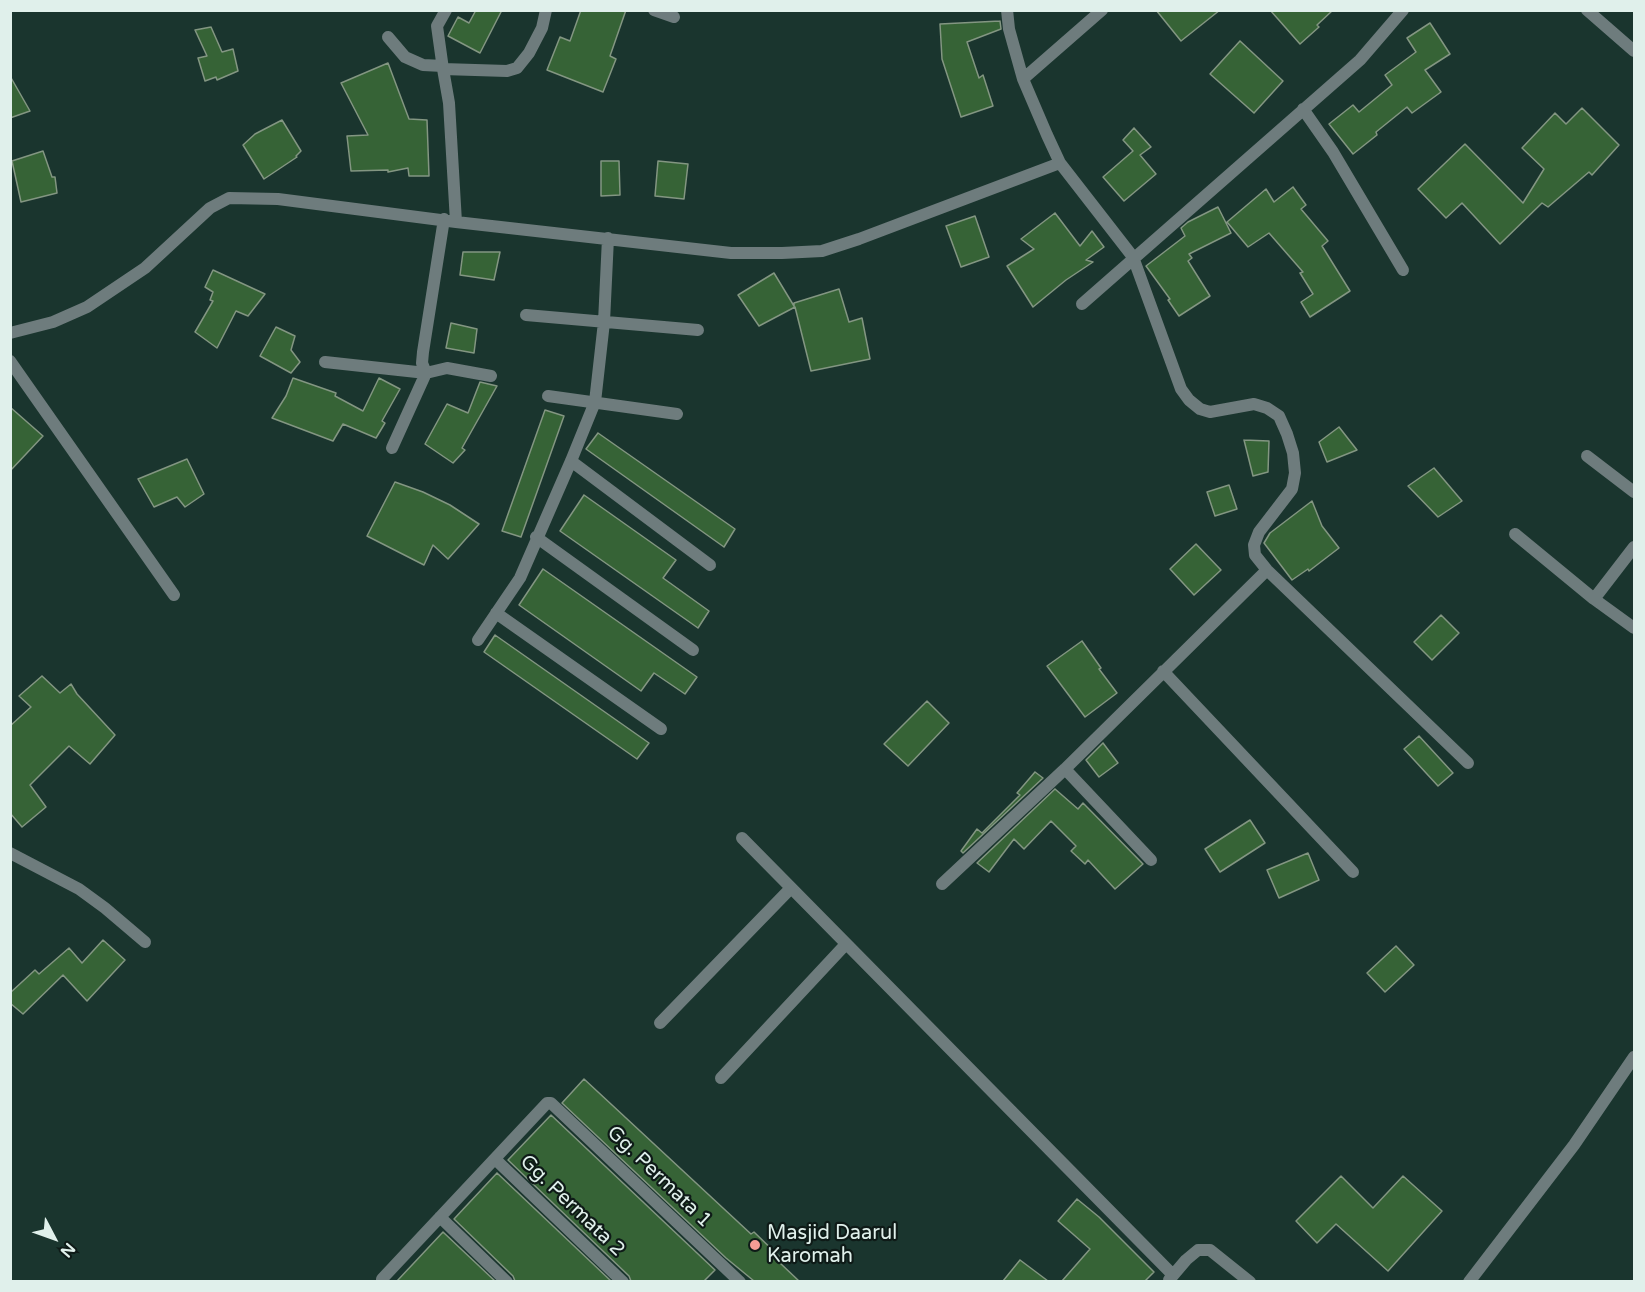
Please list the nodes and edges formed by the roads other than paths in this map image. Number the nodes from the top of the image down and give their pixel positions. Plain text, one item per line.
1 (446, 10) edge
2 (546, 10) edge
3 (654, 10) edge
4 (1007, 10) edge
5 (1102, 10) edge
6 (1403, 10) edge
7 (1587, 10) edge
8 (674, 17) dead end
9 (388, 37) dead end
10 (1635, 51) edge
11 (443, 68) junction
12 (1023, 79) junction
13 (1303, 109) junction
14 (1060, 163) junction
15 (450, 220) junction
16 (608, 238) junction
17 (1133, 257) junction
18 (1403, 270) dead end
19 (1082, 304) dead end
20 (526, 315) dead end
21 (604, 322) junction
22 (698, 330) dead end
23 (10, 333) edge
24 (10, 361) edge
25 (325, 362) dead end
26 (426, 373) junction
27 (491, 376) dead end
28 (548, 396) dead end
29 (595, 402) junction
30 (677, 414) dead end
31 (392, 448) dead end
32 (1587, 456) dead end
33 (572, 461) junction
34 (1635, 492) edge
35 (1515, 534) dead end
36 (536, 537) junction
37 (1635, 547) edge
38 (710, 565) dead end
39 (1267, 570) junction
40 (174, 595) dead end
41 (1594, 599) junction
42 (496, 613) junction
43 (1635, 628) edge
44 (478, 640) dead end
45 (693, 650) dead end
46 (1162, 671) junction
47 (661, 729) dead end
48 (1468, 763) dead end
49 (1065, 769) junction
50 (742, 838) dead end
51 (10, 853) edge
52 (1151, 860) dead end
53 (1353, 872) dead end
54 (942, 884) dead end
55 (790, 888) junction
56 (145, 942) dead end
57 (846, 944) junction
58 (660, 1023) dead end
59 (1635, 1057) edge
60 (721, 1078) dead end
61 (495, 1159) junction
62 (440, 1217) junction
63 (1170, 1278) edge
64 (734, 1279) edge
65 (383, 1281) edge
66 (507, 1281) edge
67 (622, 1281) edge
68 (1250, 1281) edge
69 (1469, 1281) edge

1 - 11 street
2 - 11 street
3 - 8 street
4 - 12 street
5 - 12 street
6 - 13 street
7 - 10 street
9 - 11 street
11 - 15 street
12 - 14 street
13 - 17 street
13 - 18 street
14 - 16 street
14 - 17 street
15 - 16 street
15 - 23 street
15 - 26 street
16 - 21 street
17 - 19 street
17 - 39 street
20 - 21 street
21 - 22 street
21 - 29 street
24 - 40 street
25 - 26 street
26 - 27 street
26 - 31 street
28 - 29 street
29 - 30 street
29 - 33 street
32 - 34 street
33 - 36 street
33 - 38 street
35 - 41 street
36 - 42 street
36 - 45 street
37 - 41 street
39 - 46 street
39 - 48 street
41 - 43 street
42 - 44 street
42 - 47 street
46 - 49 street
46 - 53 street
49 - 52 street
49 - 54 street
50 - 55 street
51 - 56 street
55 - 57 street
55 - 58 street
57 - 60 street
57 - 63 street
59 - 69 street
61 - 62 street
61 - 64 street, Gg. Permata 1
61 - 67 street, Gg. Permata 2
62 - 65 street
62 - 66 street
63 - 68 street

